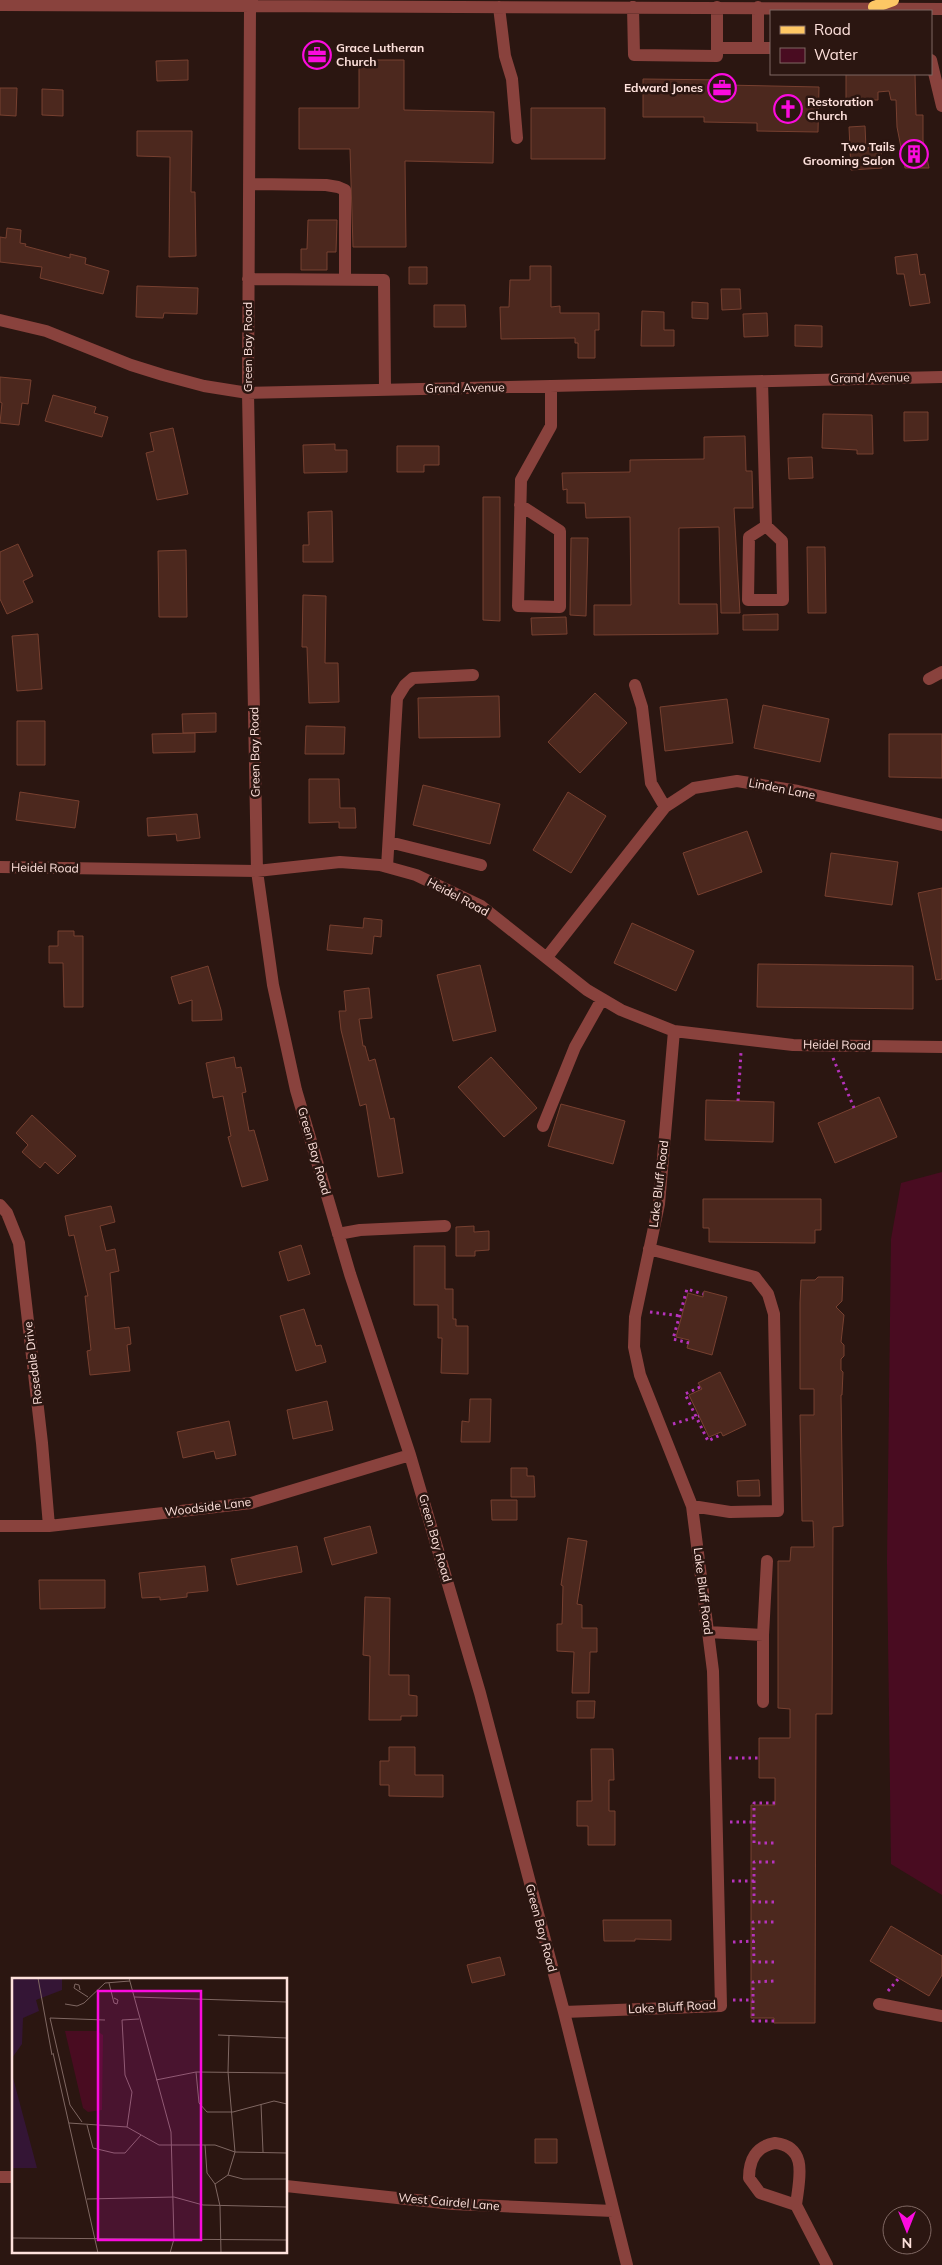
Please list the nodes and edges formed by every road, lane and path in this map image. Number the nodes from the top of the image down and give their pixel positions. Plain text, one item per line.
1 (893, 0) edge
2 (251, 3) edge
3 (539, 4) edge
4 (0, 5) edge
5 (713, 5) edge
6 (499, 7) junction
7 (633, 7) junction
8 (758, 7) junction
9 (829, 9) edge
10 (870, 9) edge
11 (942, 9) edge
12 (717, 48) junction
13 (764, 48) edge
14 (932, 64) edge
15 (942, 102) edge
16 (517, 138) dead end
17 (249, 184) junction
18 (248, 279) junction
19 (345, 280) junction
20 (0, 320) edge
21 (942, 377) edge
22 (762, 381) junction
23 (551, 386) junction
24 (385, 389) junction
25 (248, 393) junction
26 (520, 505) junction
27 (766, 526) junction
28 (942, 672) edge
29 (473, 675) dead end
30 (929, 678) dead end
31 (636, 685) dead end
32 (664, 807) junction
33 (942, 825) edge
34 (389, 842) junction
35 (481, 865) dead end
36 (0, 867) edge
37 (387, 867) junction
38 (257, 871) junction
39 (547, 957) junction
40 (602, 999) junction
41 (674, 1032) junction
42 (742, 1040) junction
43 (827, 1045) junction
44 (942, 1047) edge
45 (738, 1101) dead end
46 (854, 1108) dead end
47 (543, 1126) dead end
48 (0, 1205) edge
49 (445, 1226) dead end
50 (338, 1234) junction
51 (649, 1249) junction
52 (703, 1294) dead end
53 (637, 1309) junction
54 (681, 1316) junction
55 (688, 1343) dead end
56 (700, 1387) dead end
57 (698, 1417) junction
58 (660, 1427) junction
59 (722, 1434) dead end
60 (410, 1455) junction
61 (692, 1506) junction
62 (0, 1526) edge
63 (49, 1526) junction
64 (767, 1561) dead end
65 (708, 1632) junction
66 (763, 1635) junction
67 (762, 1702) dead end
68 (715, 1758) junction
69 (759, 1758) dead end
70 (775, 1803) dead end
71 (717, 1822) junction
72 (754, 1822) junction
73 (775, 1843) dead end
74 (776, 1862) dead end
75 (718, 1881) junction
76 (754, 1881) junction
77 (774, 1902) dead end
78 (776, 1922) dead end
79 (754, 1941) junction
80 (720, 1942) junction
81 (774, 1962) dead end
82 (775, 1981) dead end
83 (879, 2004) dead end
84 (564, 2012) junction
85 (942, 2016) edge
86 (774, 2021) dead end
87 (288, 2186) edge
88 (796, 2205) junction
89 (613, 2211) junction
90 (627, 2265) edge
91 (827, 2265) edge

1 - 10 main road
2 - 4 street
2 - 6 street
2 - 17 street, Green Bay Road
3 - 6 street
3 - 7 street
5 - 7 street
5 - 8 street
5 - 12 street
6 - 16 street
7 - 12 street
8 - 9 street
8 - 13 street
9 - 10 street
10 - 11 street
12 - 13 street
14 - 15 street
17 - 18 street, Green Bay Road
17 - 19 street
18 - 19 street
18 - 25 street, Green Bay Road
19 - 24 street
20 - 25 street, Grand Avenue
21 - 22 street, Grand Avenue
22 - 23 street, Grand Avenue
22 - 27 street
23 - 24 street, Grand Avenue
23 - 26 street
24 - 25 street, Grand Avenue
25 - 38 street, Green Bay Road
26 - 26 street
27 - 27 street
28 - 30 street
29 - 34 street
31 - 32 street
32 - 33 street, Linden Lane
32 - 39 street, Linden Lane
34 - 35 street
34 - 37 street
36 - 38 street, Heidel Road
37 - 38 street, Heidel Road
37 - 39 street, Heidel Road
38 - 50 street, Green Bay Road
39 - 40 street, Heidel Road
40 - 41 street, Heidel Road
40 - 47 street
41 - 42 street, Heidel Road
41 - 51 street, Lake Bluff Road
42 - 43 street, Heidel Road
42 - 45 path
43 - 44 street, Heidel Road
43 - 46 path
48 - 63 street, Rosedale Drive
49 - 50 street
50 - 60 street, Green Bay Road
51 - 53 street, Lake Bluff Road
51 - 61 street
52 - 54 path
53 - 54 path
53 - 58 street, Lake Bluff Road
54 - 55 path
56 - 57 path
57 - 58 path
57 - 59 path
58 - 61 street, Lake Bluff Road
60 - 63 street, Woodside Lane
60 - 84 street, Green Bay Road
61 - 65 street, Lake Bluff Road
62 - 63 street, Woodside Lane
64 - 66 street
65 - 66 street
65 - 68 street, Lake Bluff Road
66 - 67 street
68 - 69 path
68 - 71 street, Lake Bluff Road
70 - 72 path
71 - 72 path
71 - 75 street, Lake Bluff Road
72 - 73 path
74 - 76 path
75 - 76 path
75 - 80 street, Lake Bluff Road
76 - 77 path
78 - 79 path
79 - 80 path
79 - 81 path
80 - 84 street, Lake Bluff Road
82 - 86 path
83 - 85 street
84 - 89 street, Green Bay Road
87 - 89 street, West Cairdel Lane
88 - 88 street
88 - 91 street
89 - 90 street, Green Bay Road

